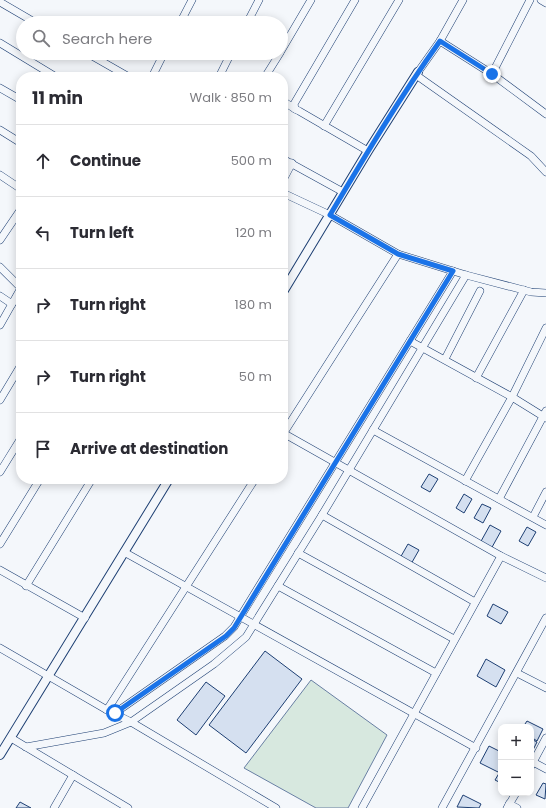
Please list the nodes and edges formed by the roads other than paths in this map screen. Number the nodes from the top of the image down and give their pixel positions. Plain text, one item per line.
1 (192, 0) edge
2 (259, 0) edge
3 (311, 0) edge
4 (355, 0) edge
5 (399, 0) edge
6 (463, 0) edge
7 (530, 0) edge
8 (541, 0) edge
9 (0, 2) edge
10 (546, 3) edge
11 (24, 16) edge
12 (184, 16) edge
13 (251, 16) edge
14 (288, 39) edge
15 (440, 41) junction
16 (0, 43) edge
17 (16, 53) edge
18 (28, 60) edge
19 (96, 60) edge
20 (160, 60) edge
21 (228, 60) edge
22 (275, 60) edge
23 (48, 72) edge
24 (112, 72) edge
25 (154, 72) edge
26 (222, 72) edge
27 (268, 72) edge
28 (417, 74) junction
29 (492, 74) junction
30 (0, 88) edge
31 (16, 97) edge
32 (288, 104) edge
33 (295, 108) junction
34 (546, 114) edge
35 (324, 126) junction
36 (0, 130) edge
37 (16, 140) edge
38 (368, 151) junction
39 (288, 161) edge
40 (292, 163) junction
41 (288, 171) edge
42 (546, 172) edge
43 (0, 175) edge
44 (16, 186) edge
45 (343, 192) junction
46 (288, 195) edge
47 (330, 215) junction
48 (16, 216) edge
49 (0, 224) edge
50 (7, 228) junction
51 (0, 240) edge
52 (398, 254) junction
53 (0, 267) edge
54 (453, 271) junction
55 (466, 275) junction
56 (16, 283) edge
57 (288, 284) edge
58 (524, 290) junction
59 (480, 291) dead end
60 (546, 293) edge
61 (0, 296) edge
62 (16, 297) edge
63 (12, 304) junction
64 (0, 325) edge
65 (546, 328) edge
66 (410, 341) junction
67 (422, 348) junction
68 (445, 359) junction
69 (16, 374) edge
70 (476, 378) junction
71 (512, 396) junction
72 (0, 400) edge
73 (545, 415) edge
74 (288, 425) edge
75 (373, 430) junction
76 (288, 436) edge
77 (16, 446) edge
78 (337, 462) junction
79 (349, 470) junction
80 (0, 472) edge
81 (466, 480) junction
82 (37, 484) edge
83 (89, 484) edge
84 (165, 484) edge
85 (251, 484) edge
86 (546, 492) edge
87 (499, 499) junction
88 (322, 515) junction
89 (533, 517) junction
90 (546, 525) edge
91 (0, 544) edge
92 (124, 552) junction
93 (298, 553) junction
94 (501, 556) junction
95 (0, 570) edge
96 (546, 578) edge
97 (26, 586) junction
98 (278, 586) junction
99 (186, 587) junction
100 (475, 602) junction
101 (242, 617) junction
102 (85, 618) junction
103 (546, 618) edge
104 (255, 624) junction
105 (454, 639) junction
106 (0, 648) edge
107 (436, 673) junction
108 (517, 673) junction
109 (48, 676) junction
110 (546, 688) edge
111 (107, 710) junction
112 (115, 713) junction
113 (414, 713) junction
114 (131, 722) junction
115 (11, 738) junction
116 (546, 738) edge
117 (26, 747) junction
118 (476, 748) junction
119 (0, 754) edge
120 (534, 760) edge
121 (534, 765) edge
122 (546, 769) edge
123 (73, 775) junction
124 (514, 796) edge
125 (117, 805) edge
126 (508, 806) edge
127 (54, 808) edge
128 (128, 808) edge
129 (276, 808) edge
130 (362, 808) edge
131 (442, 808) edge
132 (517, 808) edge

1 - 12 street
2 - 13 street
3 - 14 street
4 - 33 street
5 - 35 street
6 - 15 street
7 - 29 street
8 - 10 street
9 - 11 street
15 - 28 street
15 - 29 street
16 - 17 street
18 - 23 street
19 - 24 street
20 - 25 street
21 - 26 street
22 - 27 street
28 - 38 street
28 - 42 street
29 - 34 street
30 - 31 street
32 - 33 street
33 - 35 street
35 - 38 street
36 - 37 street
38 - 45 street
39 - 40 street
40 - 41 street
40 - 45 street
43 - 44 street
45 - 47 street
46 - 47 street
47 - 52 street
47 - 57 street
48 - 50 street
49 - 50 street
50 - 51 street
52 - 54 street
52 - 74 street
53 - 56 street
54 - 55 street
54 - 66 street
55 - 58 street
55 - 67 street
58 - 60 street
58 - 70 street
59 - 68 street
61 - 63 street
62 - 63 street
63 - 64 street
65 - 71 street
66 - 67 street
66 - 78 street
67 - 68 street
67 - 75 street
68 - 70 street
69 - 72 street
70 - 71 street
71 - 73 street
71 - 81 street
73 - 87 street
75 - 79 street
75 - 81 street
76 - 78 street
77 - 80 street
78 - 79 street
78 - 101 street
79 - 88 street
79 - 94 street
81 - 87 street
82 - 91 street
83 - 97 street
84 - 92 street
85 - 99 street
86 - 89 street
87 - 89 street
88 - 93 street
88 - 100 street
89 - 90 street
92 - 99 street
92 - 102 street
93 - 98 street
93 - 105 street
94 - 96 street
94 - 100 street
95 - 97 street
97 - 102 street
98 - 104 street
98 - 107 street
99 - 101 street
99 - 111 street
100 - 105 street
101 - 104 street
101 - 112 street
102 - 109 street
103 - 108 street
104 - 113 street
104 - 114 street
105 - 107 street
106 - 109 street
107 - 113 street
108 - 110 street
108 - 118 street
109 - 111 street
109 - 115 street
111 - 112 street
112 - 114 street
113 - 118 street
113 - 130 street
114 - 117 street
114 - 129 street
115 - 117 street
115 - 119 street
116 - 120 street
117 - 123 street
118 - 131 street
121 - 122 street
123 - 125 street
123 - 127 street
124 - 126 street
125 - 128 street
126 - 132 street

